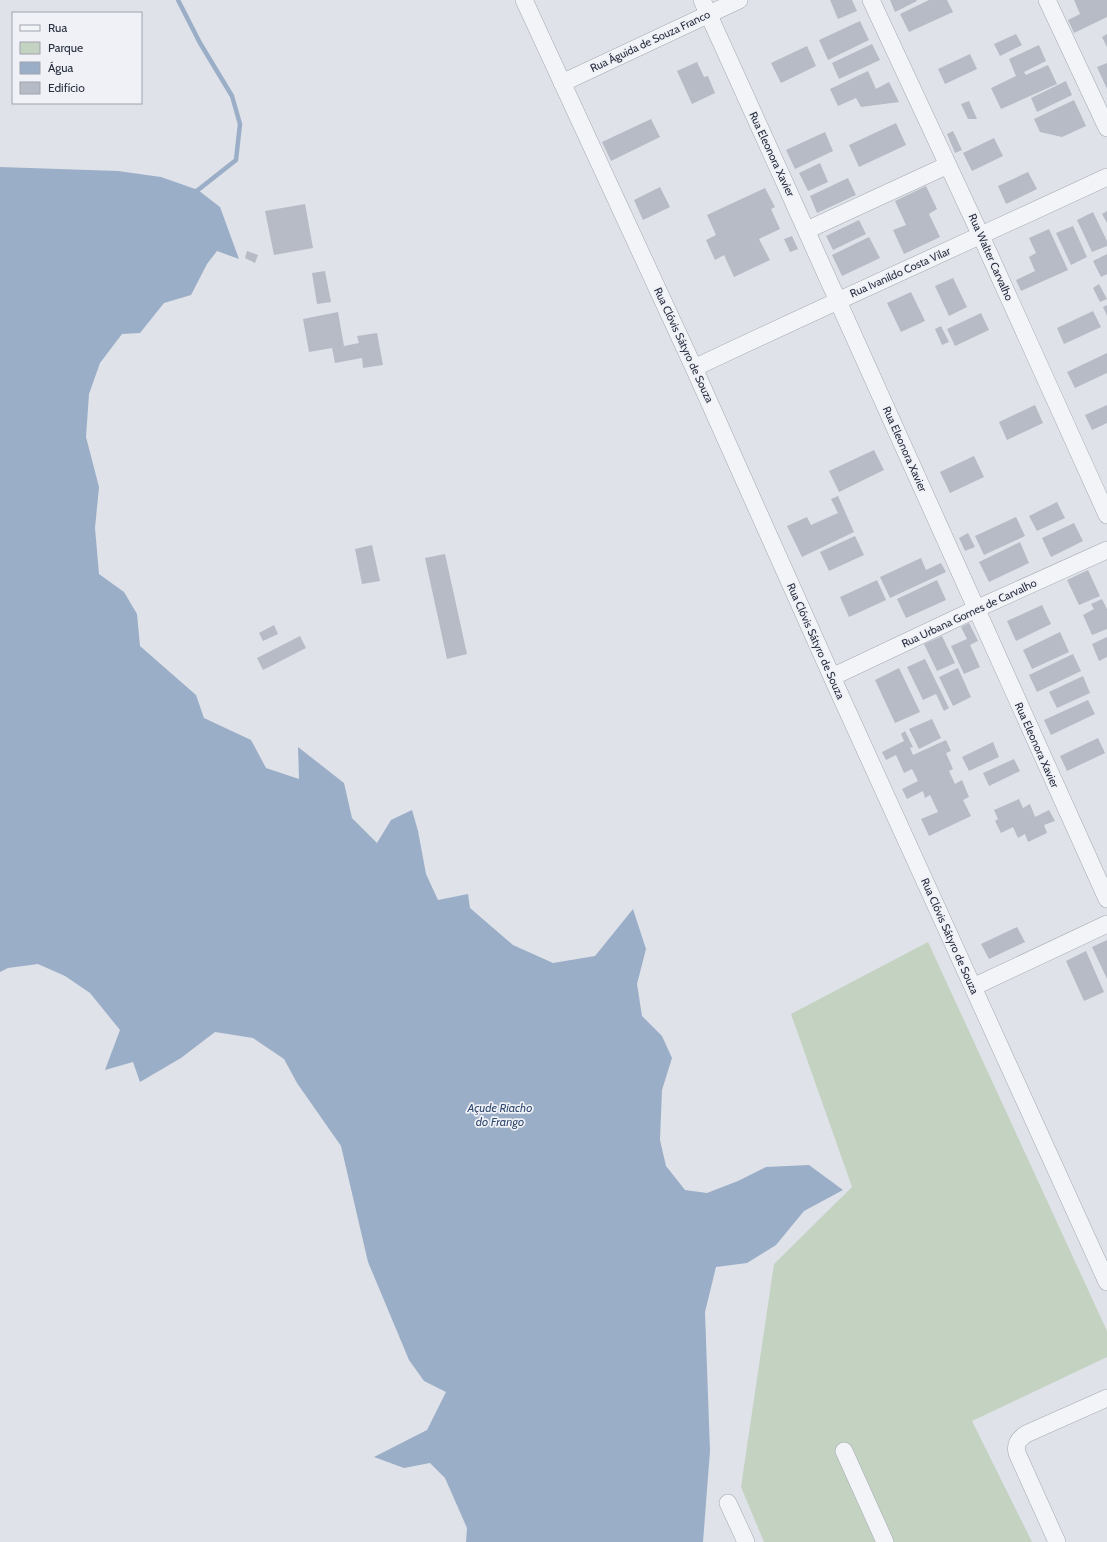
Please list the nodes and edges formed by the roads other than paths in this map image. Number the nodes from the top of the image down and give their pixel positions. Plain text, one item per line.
1 (524, 0) edge
2 (738, 0) edge
3 (871, 0) edge
4 (1046, 0) edge
5 (705, 7) edge
6 (562, 83) junction
7 (1107, 128) edge
8 (948, 165) junction
9 (1107, 177) edge
10 (806, 230) junction
11 (981, 236) junction
12 (838, 300) junction
13 (694, 368) junction
14 (1107, 515) edge
15 (1107, 550) edge
16 (976, 609) junction
17 (832, 677) junction
18 (1107, 899) edge
19 (1107, 924) edge
20 (973, 987) junction
21 (1107, 1282) edge
22 (1107, 1398) edge
23 (844, 1451) dead end
24 (728, 1503) dead end
25 (746, 1542) edge
26 (885, 1542) edge
27 (1057, 1542) edge

1 - 6 street, Rua Clóvis Sátyro de Souza
2 - 5 street, Rua Águida de Souza Franco
3 - 8 street, Rua Walter Carvalho
4 - 7 street
5 - 6 street, Rua Águida de Souza Franco
5 - 10 street, Rua Eleonora Xavier
6 - 13 street, Rua Clóvis Sátyro de Souza
8 - 10 street
8 - 11 street, Rua Walter Carvalho
9 - 11 street, Rua Ivanildo Costa Vilar
10 - 12 street, Rua Eleonora Xavier
11 - 12 street, Rua Ivanildo Costa Vilar
11 - 14 street, Rua Walter Carvalho
12 - 13 street, Rua Ivanildo Costa Vilar
12 - 16 street, Rua Eleonora Xavier
13 - 17 street, Rua Clóvis Sátyro de Souza
15 - 16 street, Rua Urbana Gomes de Carvalho
16 - 17 street, Rua Urbana Gomes de Carvalho
16 - 18 street, Rua Eleonora Xavier
17 - 20 street, Rua Clóvis Sátyro de Souza
19 - 20 street
20 - 21 street, Rua Clóvis Sátyro de Souza
22 - 27 street
23 - 26 street
24 - 25 street

